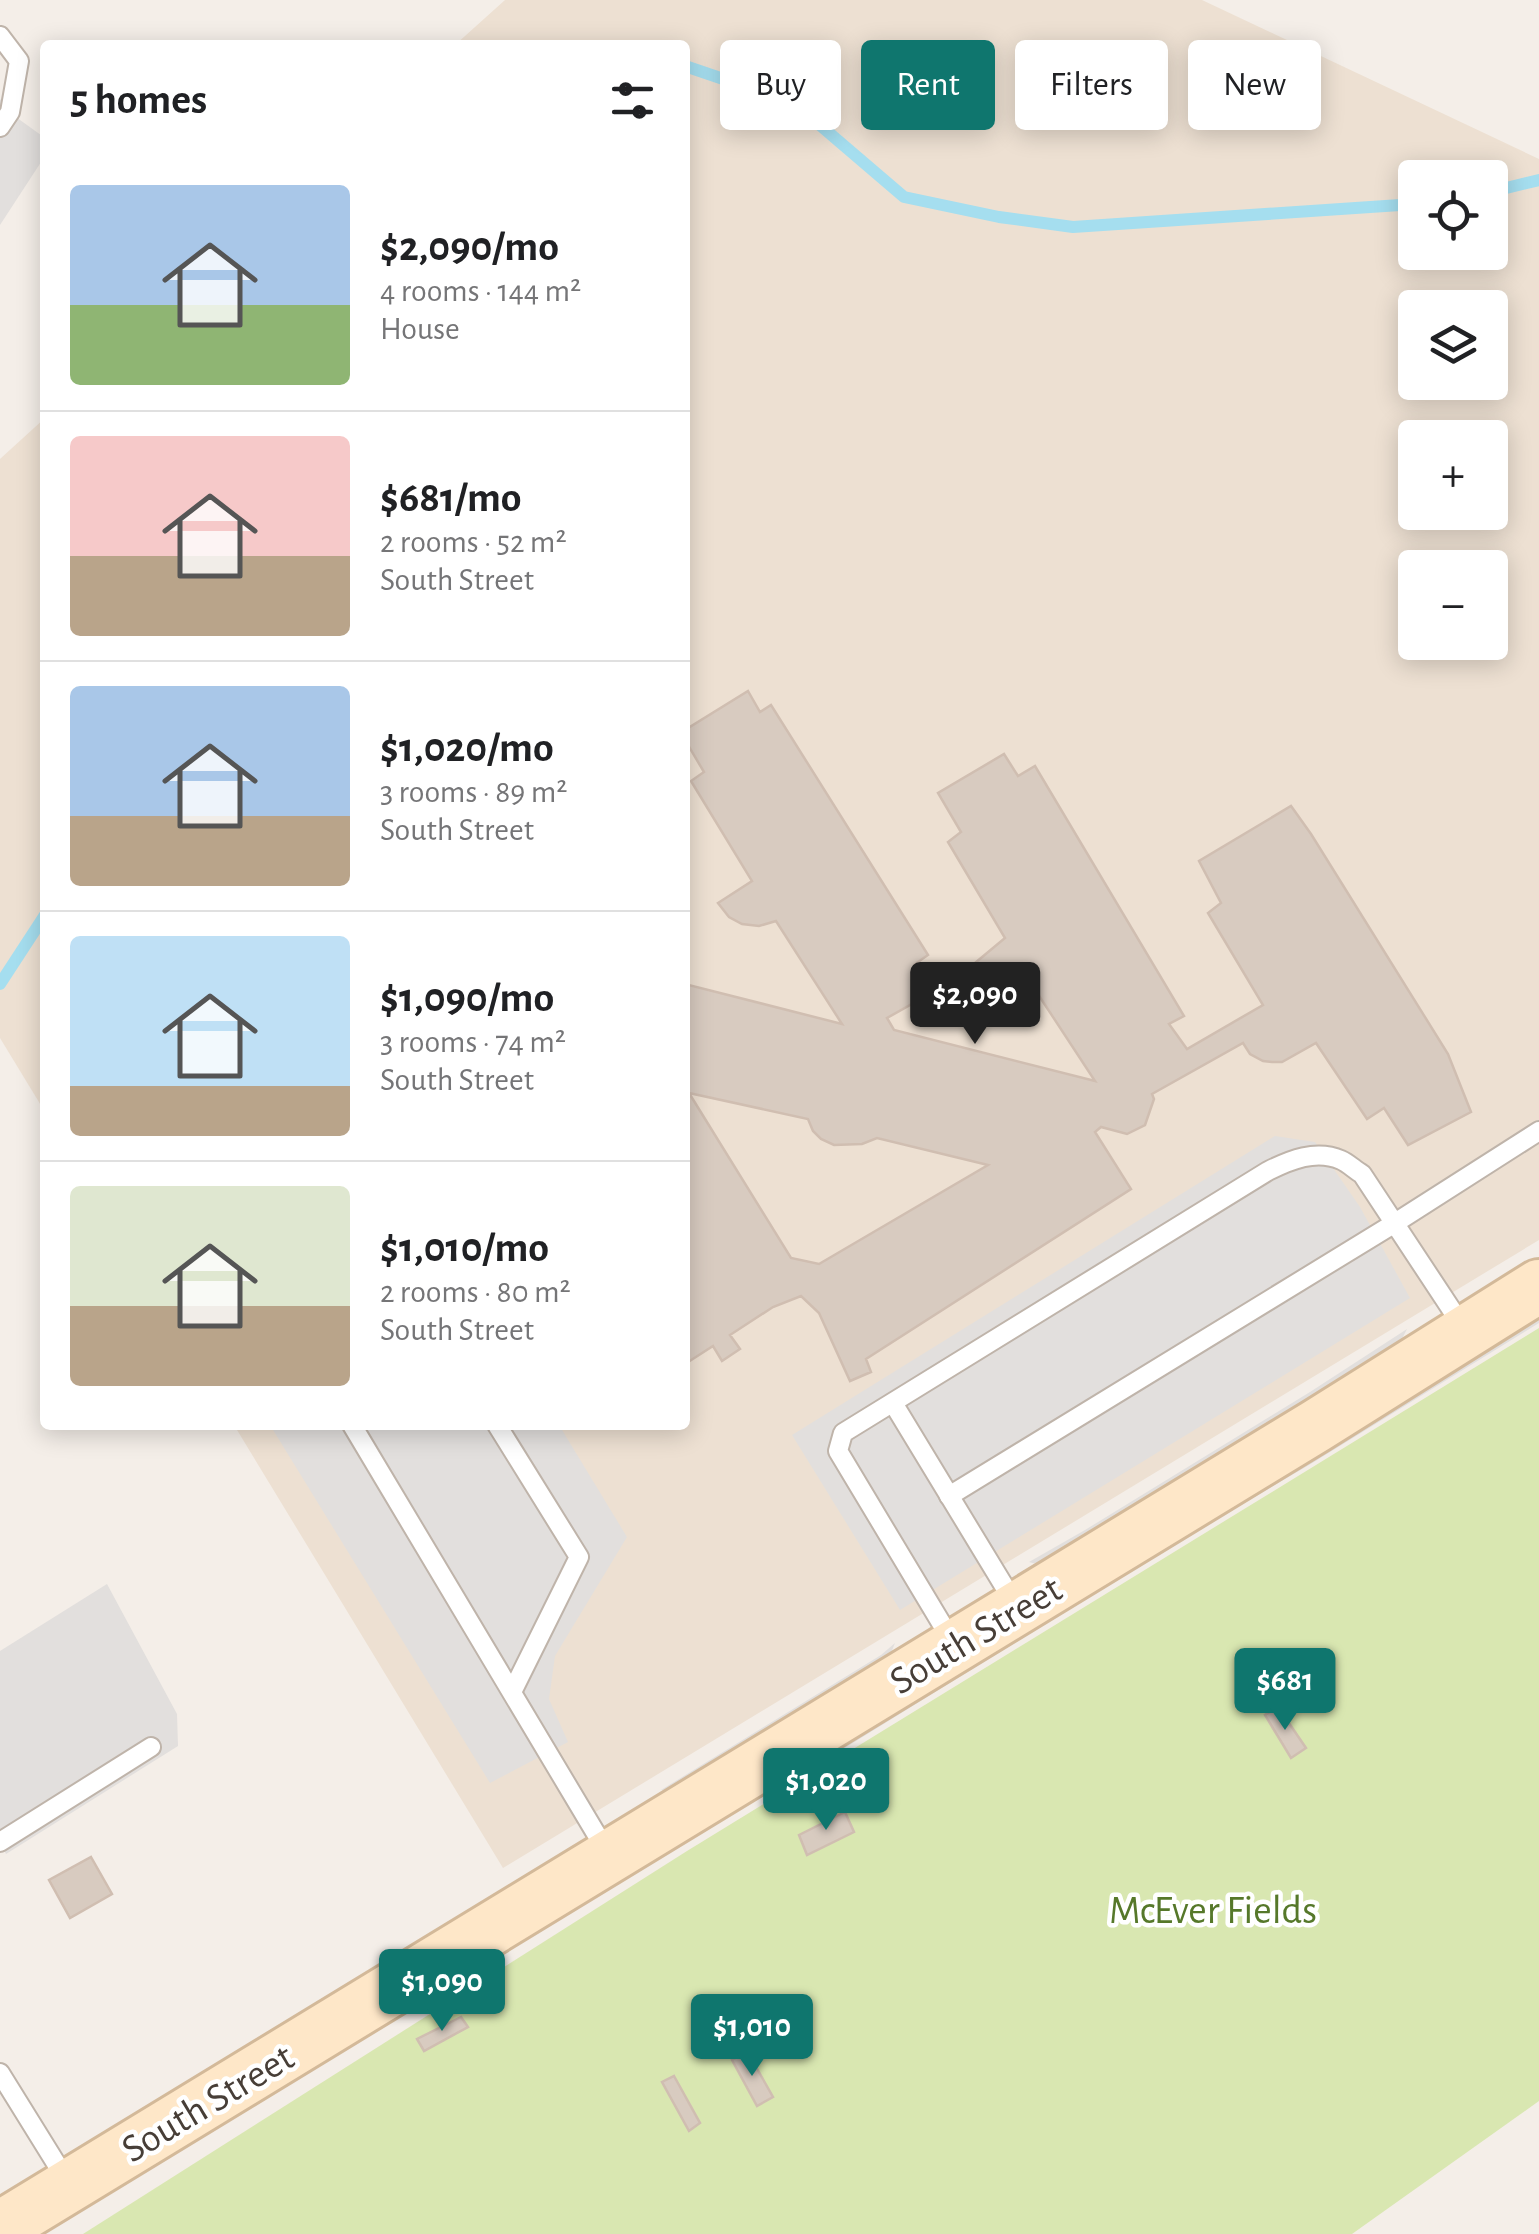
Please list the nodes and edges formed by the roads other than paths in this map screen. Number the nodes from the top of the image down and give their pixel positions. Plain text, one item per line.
1 (0, 36) edge
2 (0, 127) edge
3 (1539, 1132) edge
4 (1395, 1223) junction
5 (1539, 1286) edge
6 (1466, 1332) junction
7 (894, 1403) junction
8 (355, 1430) edge
9 (500, 1430) edge
10 (950, 1496) junction
11 (1018, 1608) junction
12 (955, 1646) junction
13 (512, 1692) junction
14 (151, 1747) dead end
15 (0, 1842) edge
16 (610, 1856) junction
17 (0, 2073) edge
18 (70, 2186) junction
19 (0, 2228) edge

1 - 2 lane
3 - 4 lane
4 - 6 lane
4 - 7 lane
4 - 10 lane
5 - 6 street, South Street
6 - 11 street, South Street
7 - 10 lane
7 - 12 lane
8 - 13 lane
9 - 13 lane
10 - 11 lane
11 - 12 street, South Street
12 - 16 street, South Street
13 - 16 lane
14 - 15 lane
16 - 18 street, South Street
17 - 18 lane
18 - 19 street, South Street

